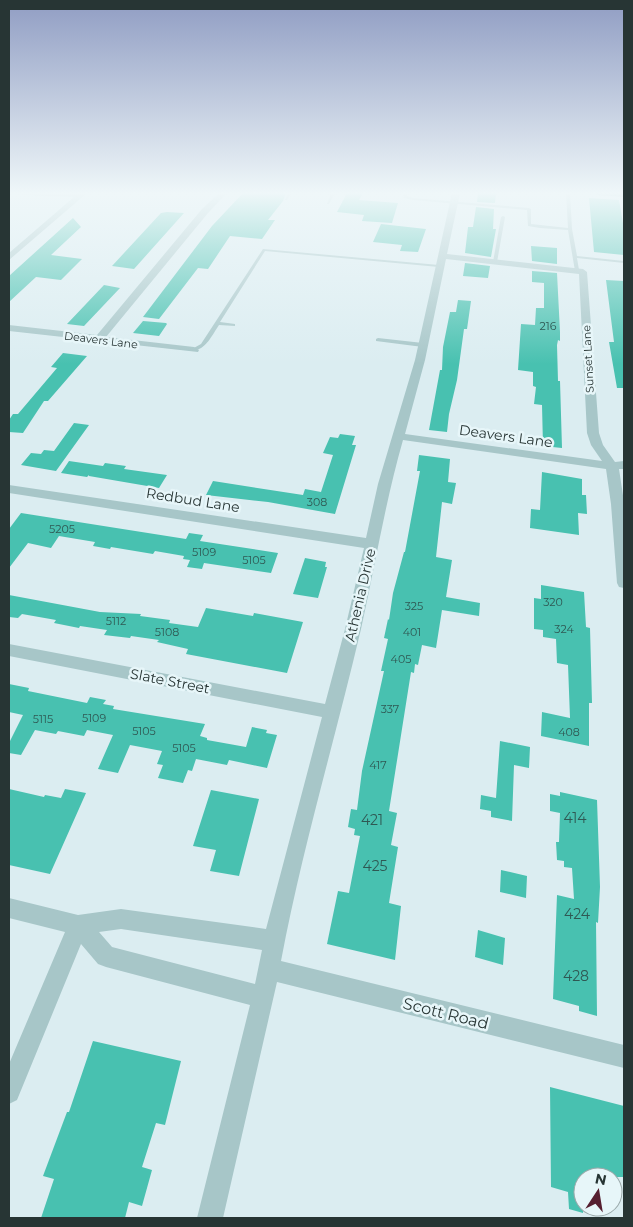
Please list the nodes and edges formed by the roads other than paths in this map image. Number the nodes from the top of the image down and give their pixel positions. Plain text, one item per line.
1 (172, 250) edge
2 (264, 250) edge
3 (268, 250) edge
4 (443, 250) edge
5 (497, 250) edge
6 (574, 250) edge
7 (575, 257) junction
8 (440, 261) junction
9 (495, 262) junction
10 (624, 262) edge
11 (577, 270) junction
12 (217, 323) junction
13 (233, 325) dead end
14 (9, 328) edge
15 (99, 339) junction
16 (378, 340) dead end
17 (423, 345) junction
18 (194, 350) joint
19 (397, 436) junction
20 (618, 466) edge
21 (9, 489) edge
22 (372, 544) junction
23 (623, 546) edge
24 (624, 583) edge
25 (9, 650) edge
26 (332, 712) junction
27 (9, 908) edge
28 (78, 925) junction
29 (273, 941) junction
30 (268, 969) junction
31 (263, 997) junction
32 (624, 1057) edge
33 (9, 1092) edge
34 (210, 1218) edge

1 - 15 street
2 - 12 lane
3 - 8 lane
4 - 8 street, Athenia Drive
5 - 9 lane
6 - 7 lane
7 - 10 lane
7 - 11 lane
8 - 9 street
8 - 17 street, Athenia Drive
9 - 11 street
11 - 20 street, Sunset Lane
12 - 13 lane
12 - 18 lane
14 - 15 street, Deavers Lane
15 - 18 street, Deavers Lane
16 - 17 lane
17 - 19 street, Athenia Drive
19 - 20 street, Deavers Lane
19 - 22 street, Athenia Drive
20 - 23 street, Sunset Lane
21 - 22 street, Redbud Lane
22 - 26 street, Athenia Drive
23 - 24 street, Sunset Lane
25 - 26 street, Slate Street
26 - 29 street, Athenia Drive
27 - 28 street
28 - 29 street
28 - 31 street
28 - 33 street
29 - 30 street, Athenia Drive
30 - 31 street, Athenia Drive
30 - 32 street, Scott Road
31 - 34 street, Athenia Drive

